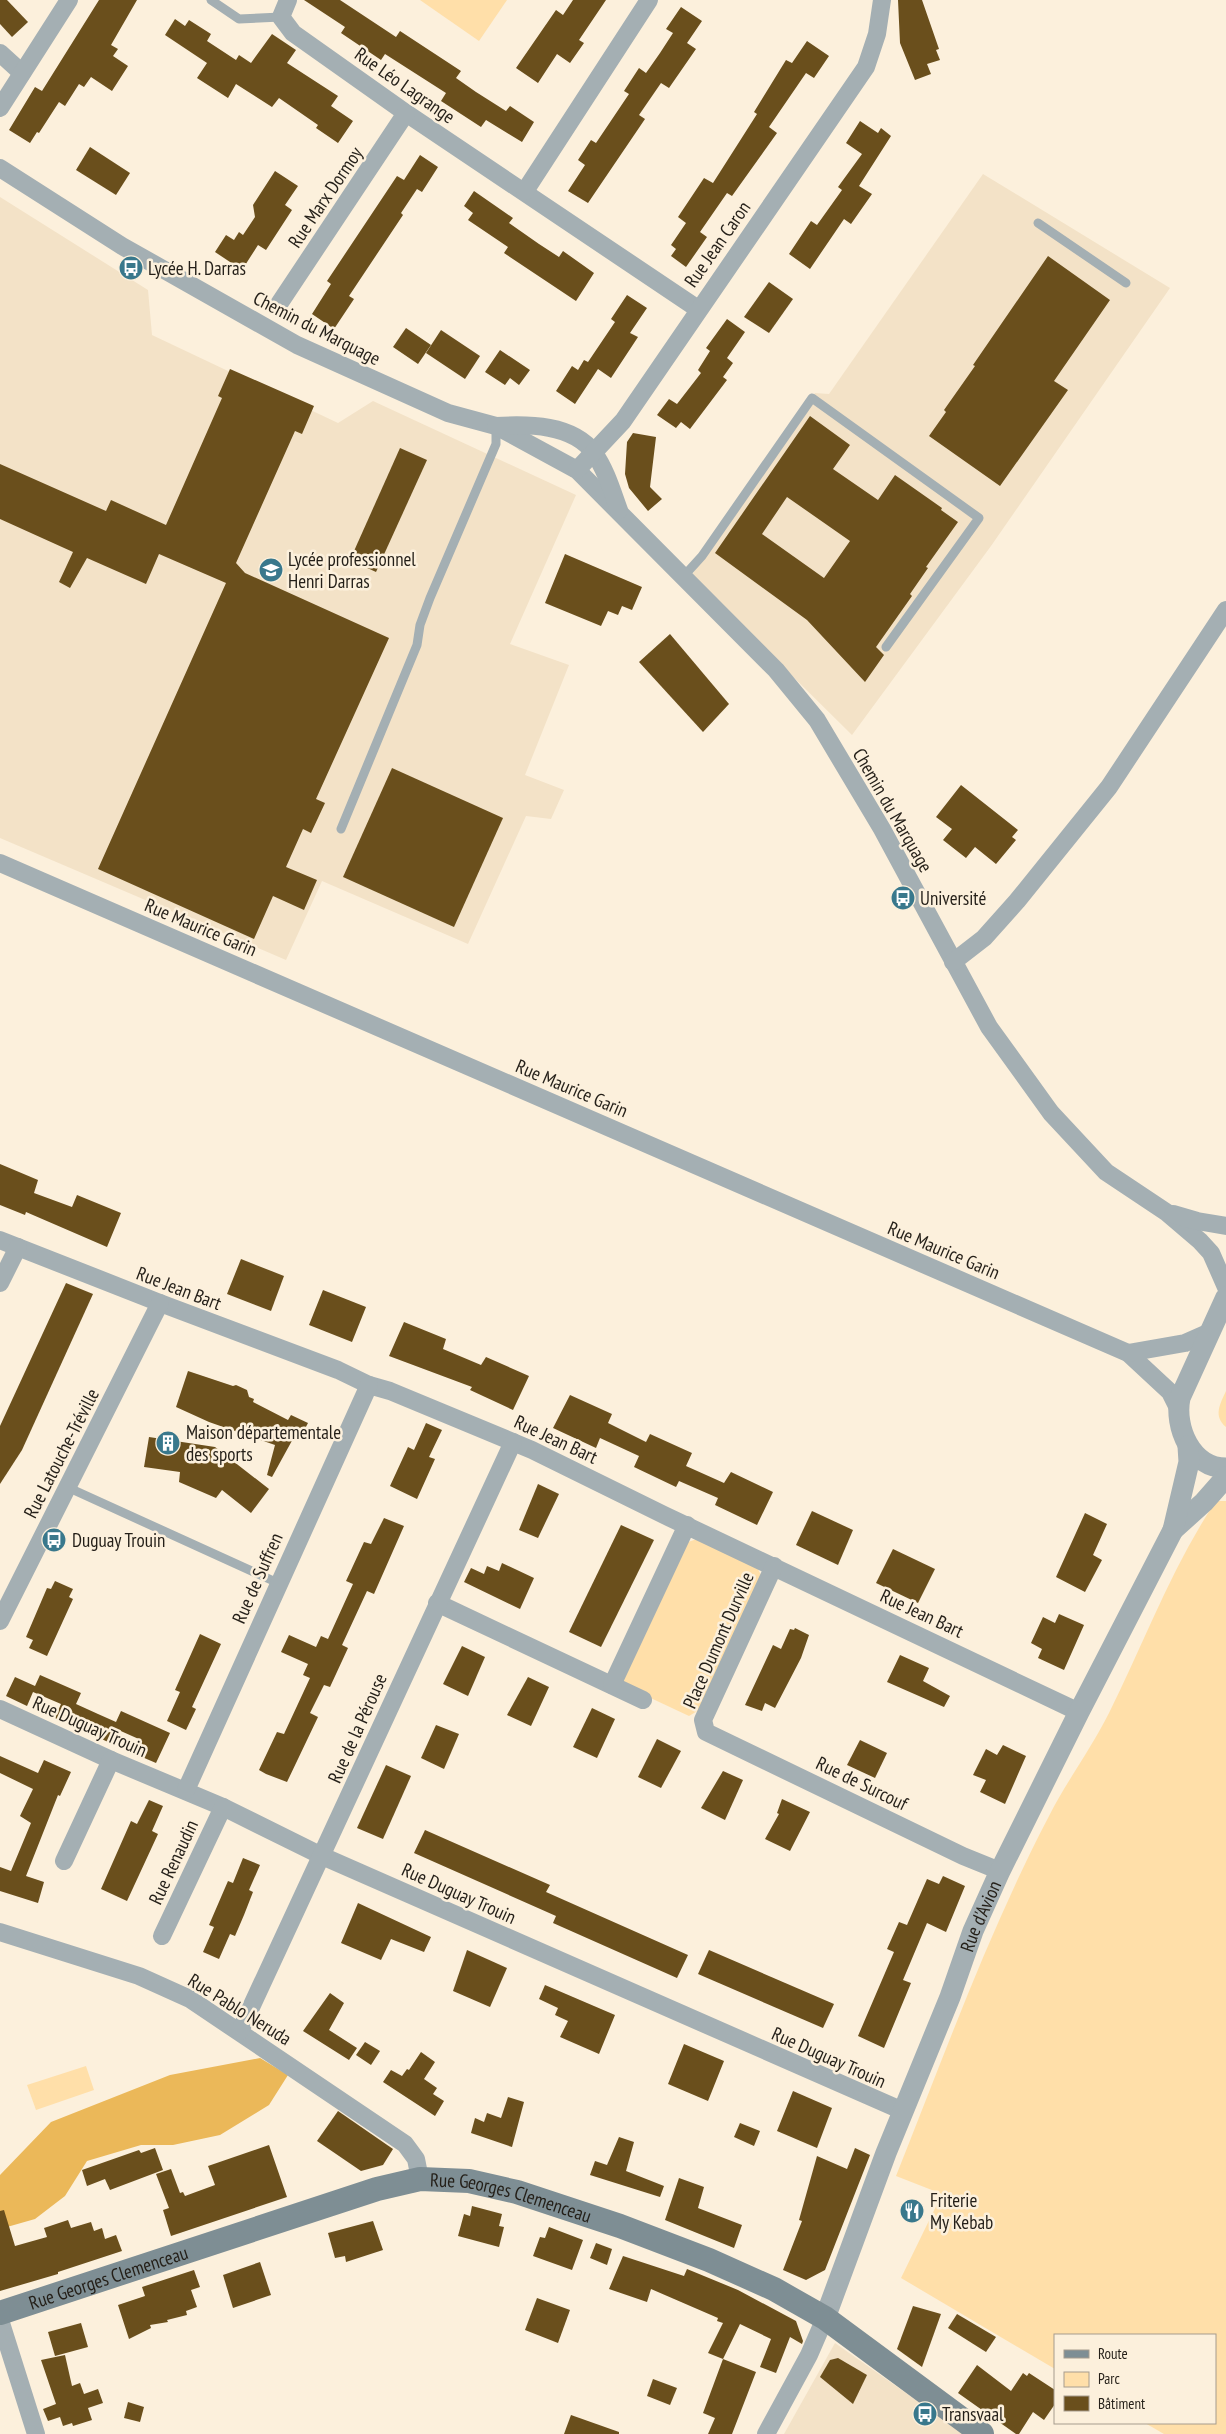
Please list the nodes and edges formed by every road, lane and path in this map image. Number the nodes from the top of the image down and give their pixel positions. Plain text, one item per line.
1 (68, 0) edge
2 (212, 0) edge
3 (288, 0) edge
4 (649, 0) edge
5 (882, 0) edge
6 (281, 17) junction
7 (0, 53) edge
8 (22, 73) junction
9 (0, 108) edge
10 (406, 113) junction
11 (0, 168) edge
12 (525, 192) junction
13 (1038, 223) dead end
14 (1126, 283) dead end
15 (279, 304) dead end
16 (698, 309) junction
17 (496, 426) junction
18 (593, 452) junction
19 (577, 470) junction
20 (619, 511) junction
21 (683, 577) junction
22 (1226, 610) edge
23 (886, 647) dead end
24 (341, 830) dead end
25 (0, 863) edge
26 (954, 962) junction
27 (1166, 1212) junction
28 (1226, 1226) edge
29 (0, 1240) edge
30 (18, 1247) junction
31 (0, 1283) edge
32 (1226, 1287) edge
33 (1226, 1297) edge
34 (160, 1303) junction
35 (1210, 1332) junction
36 (1128, 1353) junction
37 (369, 1385) junction
38 (1178, 1408) junction
39 (513, 1442) junction
40 (1188, 1446) junction
41 (1226, 1468) edge
42 (1226, 1477) edge
43 (67, 1487) junction
44 (687, 1525) junction
45 (1173, 1530) junction
46 (774, 1566) junction
47 (278, 1583) junction
48 (437, 1603) junction
49 (0, 1621) edge
50 (612, 1685) junction
51 (643, 1700) dead end
52 (0, 1709) edge
53 (1079, 1712) junction
54 (706, 1732) joint
55 (111, 1760) junction
56 (186, 1790) junction
57 (223, 1806) junction
58 (322, 1856) junction
59 (64, 1861) dead end
60 (1000, 1870) junction
61 (0, 1932) edge
62 (162, 1936) dead end
63 (240, 2031) junction
64 (903, 2112) junction
65 (420, 2179) junction
66 (0, 2313) edge
67 (825, 2318) junction
68 (0, 2320) edge
69 (36, 2434) edge
70 (766, 2434) edge
71 (982, 2434) edge

1 - 8 street
2 - 6 lane
3 - 6 street
4 - 12 street
5 - 16 street, Rue Jean Caron
6 - 10 street, Rue Léo Lagrange
7 - 8 street
8 - 9 street
10 - 12 street, Rue Léo Lagrange
10 - 15 street, Rue Marx Dormoy
11 - 17 street, Chemin du Marquage
12 - 16 street, Rue Léo Lagrange
13 - 14 lane
16 - 18 street, Rue Jean Caron
17 - 18 street, Chemin du Marquage
17 - 19 street, Chemin du Marquage
17 - 24 lane
18 - 19 street, Rue Jean Caron
18 - 20 street, Chemin du Marquage
19 - 20 street, Chemin du Marquage
20 - 21 street, Chemin du Marquage
21 - 23 lane
21 - 26 street, Chemin du Marquage
22 - 26 street
25 - 36 street, Rue Maurice Garin
26 - 27 street, Chemin du Marquage
27 - 28 street, Chemin du Marquage
27 - 32 street, Chemin du Marquage
29 - 30 street, Rue Jean Bart
30 - 31 street
30 - 34 street, Rue Jean Bart
33 - 35 street
34 - 37 street, Rue Jean Bart
34 - 43 street, Rue Latouche-Tréville
35 - 36 street
35 - 38 street
36 - 38 street, Rue Maurice Garin
37 - 39 street, Rue Jean Bart
37 - 47 street, Rue de Suffren
38 - 40 street
39 - 44 street, Rue Jean Bart
39 - 48 street, Rue de la Pérouse
40 - 41 street
40 - 45 street, Rue d'Avion
42 - 45 street, Rue d'Avion
43 - 47 lane
43 - 49 street, Rue Latouche-Tréville
44 - 46 street, Rue Jean Bart
44 - 50 street
45 - 53 street, Rue d'Avion
46 - 53 street, Rue Jean Bart
46 - 54 street, Place Dumont Durville
47 - 56 street, Rue de Suffren
48 - 50 street
48 - 58 street, Rue de la Pérouse
50 - 51 street
52 - 55 street, Rue Duguay Trouin
53 - 60 street, Rue d'Avion
54 - 60 street, Rue de Surcouf
55 - 56 street, Rue Duguay Trouin
55 - 59 street
56 - 57 street, Rue Duguay Trouin
57 - 58 street, Rue Duguay Trouin
57 - 62 street, Rue Renaudin
58 - 63 street, Rue de la Pérouse
58 - 64 street, Rue Duguay Trouin
60 - 64 street, Rue d'Avion
61 - 63 street, Rue Pablo Neruda
63 - 65 street, Rue Pablo Neruda
64 - 67 street, Rue d'Avion
65 - 66 main road, Rue Georges Clemenceau
65 - 67 main road, Rue Georges Clemenceau
67 - 70 street
67 - 71 main road, Rue Georges Clemenceau
68 - 69 street

